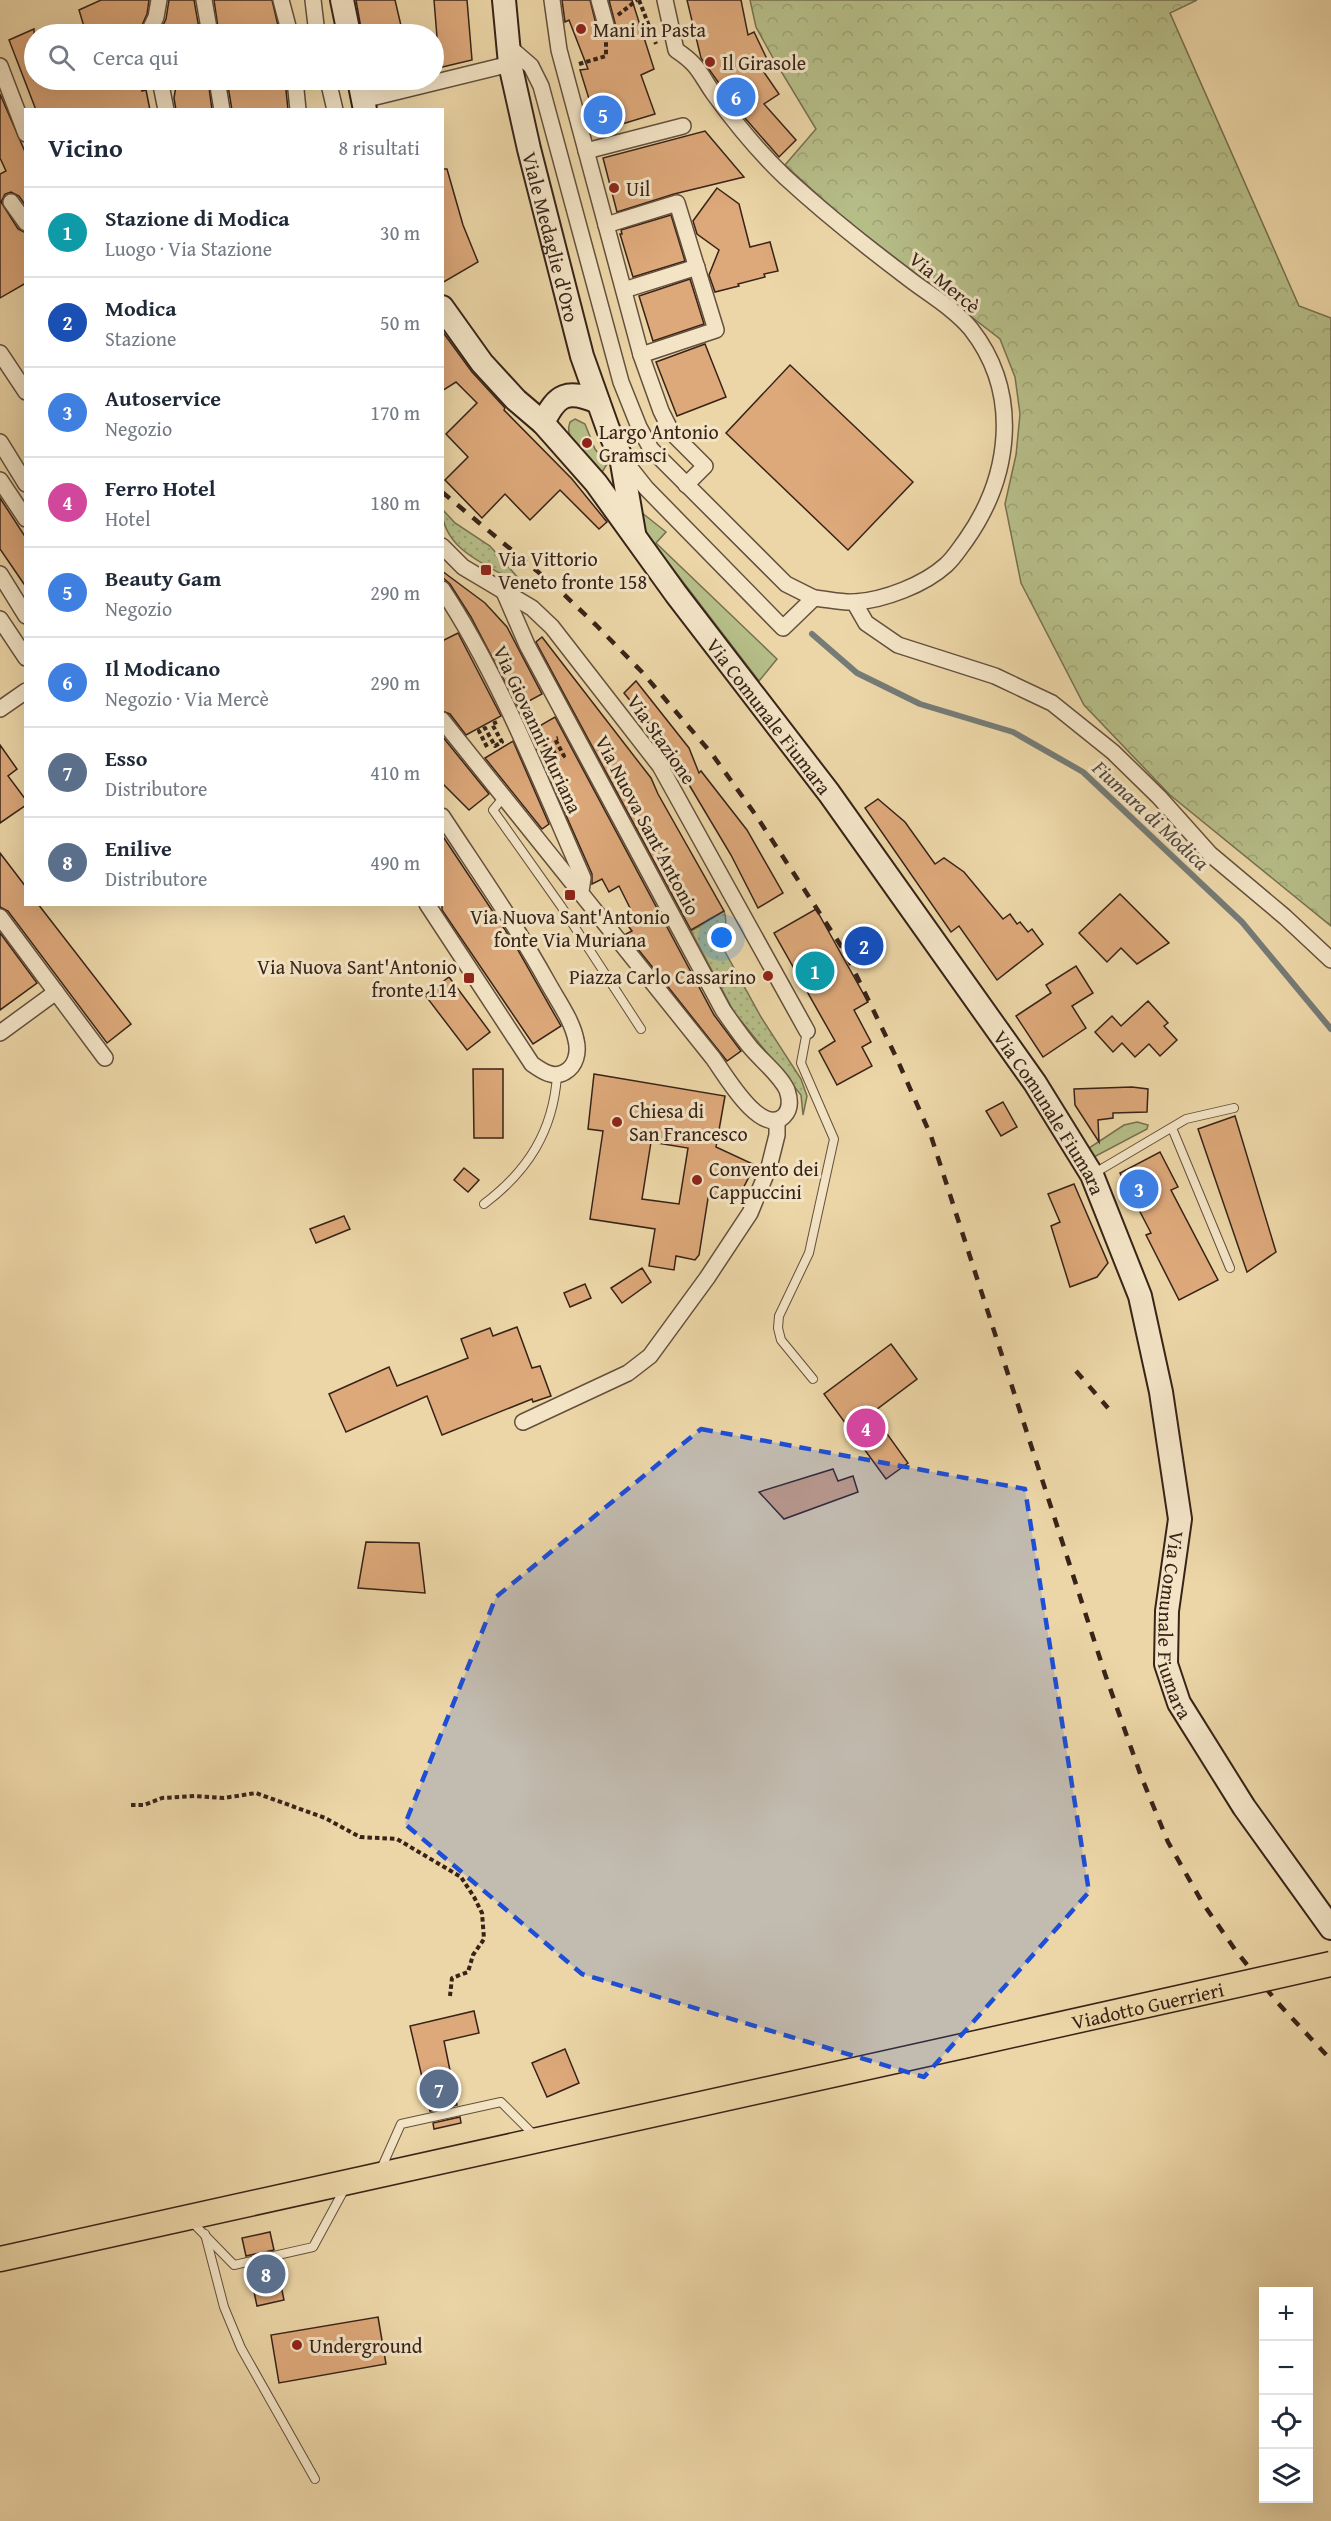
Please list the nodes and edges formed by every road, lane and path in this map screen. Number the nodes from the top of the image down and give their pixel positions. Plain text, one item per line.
1 (159, 0) edge
2 (204, 0) edge
3 (313, 0) edge
4 (342, 0) edge
5 (504, 0) edge
6 (552, 0) edge
7 (599, 0) edge
8 (664, 0) edge
9 (281, 3) edge
10 (153, 24) edge
11 (208, 24) edge
12 (287, 24) edge
13 (312, 24) edge
14 (347, 24) edge
15 (606, 25) dead end
16 (509, 55) junction
17 (0, 66) edge
18 (444, 73) edge
19 (162, 90) edge
20 (219, 90) edge
21 (296, 90) edge
22 (330, 90) edge
23 (384, 90) edge
24 (362, 96) edge
25 (298, 106) edge
26 (166, 108) edge
27 (222, 108) edge
28 (335, 108) edge
29 (683, 126) dead end
30 (24, 129) edge
31 (586, 151) junction
32 (11, 202) dead end
33 (24, 220) edge
34 (606, 225) junction
35 (697, 267) junction
36 (624, 290) junction
37 (444, 310) edge
38 (641, 355) junction
39 (1, 356) edge
40 (24, 389) edge
41 (598, 402) junction
42 (543, 423) junction
43 (0, 442) edge
44 (651, 449) junction
45 (625, 463) junction
46 (0, 480) edge
47 (24, 481) edge
48 (686, 485) junction
49 (610, 487) junction
50 (666, 508) junction
51 (24, 516) edge
52 (635, 537) junction
53 (444, 548) edge
54 (0, 574) edge
55 (444, 592) edge
56 (504, 592) junction
57 (814, 598) junction
58 (854, 602) junction
59 (23, 612) edge
60 (0, 619) edge
61 (24, 655) edge
62 (24, 692) edge
63 (0, 709) edge
64 (444, 722) edge
65 (518, 734) junction
66 (582, 747) junction
67 (483, 753) dead end
68 (548, 754) dead end
69 (504, 797) junction
70 (444, 819) edge
71 (581, 891) junction
72 (428, 906) edge
73 (0, 917) edge
74 (1331, 960) edge
75 (57, 992) junction
76 (641, 1029) dead end
77 (807, 1031) joint
78 (0, 1033) edge
79 (105, 1058) dead end
80 (557, 1076) junction
81 (1234, 1108) dead end
82 (777, 1120) junction
83 (1172, 1128) junction
84 (1092, 1175) junction
85 (484, 1204) dead end
86 (1230, 1268) dead end
87 (813, 1379) dead end
88 (523, 1422) dead end
89 (131, 1805) dead end
90 (1331, 1928) edge
91 (1331, 1964) edge
92 (450, 1996) dead end
93 (539, 2140) junction
94 (378, 2175) junction
95 (349, 2182) junction
96 (196, 2226) junction
97 (0, 2259) edge
98 (315, 2479) dead end

1 - 10 street
2 - 11 street
3 - 13 street
4 - 14 street
5 - 16 street, Viale Medaglie d'Oro
6 - 31 street
7 - 15 street
8 - 58 street, Via Mercè
9 - 12 street
16 - 18 street
16 - 41 street, Viale Medaglie d'Oro
16 - 44 street
17 - 30 street
19 - 26 street
20 - 27 street
21 - 25 street
22 - 28 street
23 - 24 street
29 - 31 street
31 - 34 street
32 - 33 street
34 - 35 street
34 - 36 street
35 - 36 street
35 - 38 street
36 - 38 street
37 - 42 street, Via Comunale Fiumara
38 - 48 street
39 - 40 street
41 - 42 street
41 - 45 street, Viale Medaglie d'Oro
42 - 49 street, Via Comunale Fiumara
43 - 47 street
44 - 45 street
44 - 48 street
45 - 49 street, Viale Medaglie d'Oro
45 - 50 street
46 - 51 street
48 - 57 street
49 - 50 street
49 - 52 street, Viale Medaglie d'Oro
49 - 52 street, Via Comunale Fiumara
50 - 57 street
52 - 84 street, Via Comunale Fiumara
53 - 56 street, Via Stazione
54 - 59 street
55 - 65 street, Via Giovanni Muriana
56 - 66 street, Via Nuova Sant'Antonio
56 - 77 street, Via Stazione
57 - 58 street
58 - 74 street
60 - 61 street
62 - 63 street
64 - 69 street
65 - 67 path
65 - 71 street, Via Giovanni Muriana
66 - 68 path
66 - 82 street, Via Nuova Sant'Antonio
69 - 71 street
69 - 76 lane
70 - 80 street
71 - 82 street
72 - 80 street
73 - 75 street
75 - 78 street
75 - 79 street
77 - 87 lane
80 - 85 lane
81 - 83 lane
82 - 88 street
83 - 84 lane
83 - 86 lane
84 - 90 street, Via Comunale Fiumara
89 - 92 path
91 - 93 main road, Viadotto Guerrieri, bridge
93 - 94 main road, Viadotto Guerrieri
93 - 94 lane
94 - 95 main road, Viadotto Guerrieri
95 - 96 main road, Viadotto Guerrieri
95 - 96 lane
96 - 97 main road, Viadotto Guerrieri
96 - 98 lane

